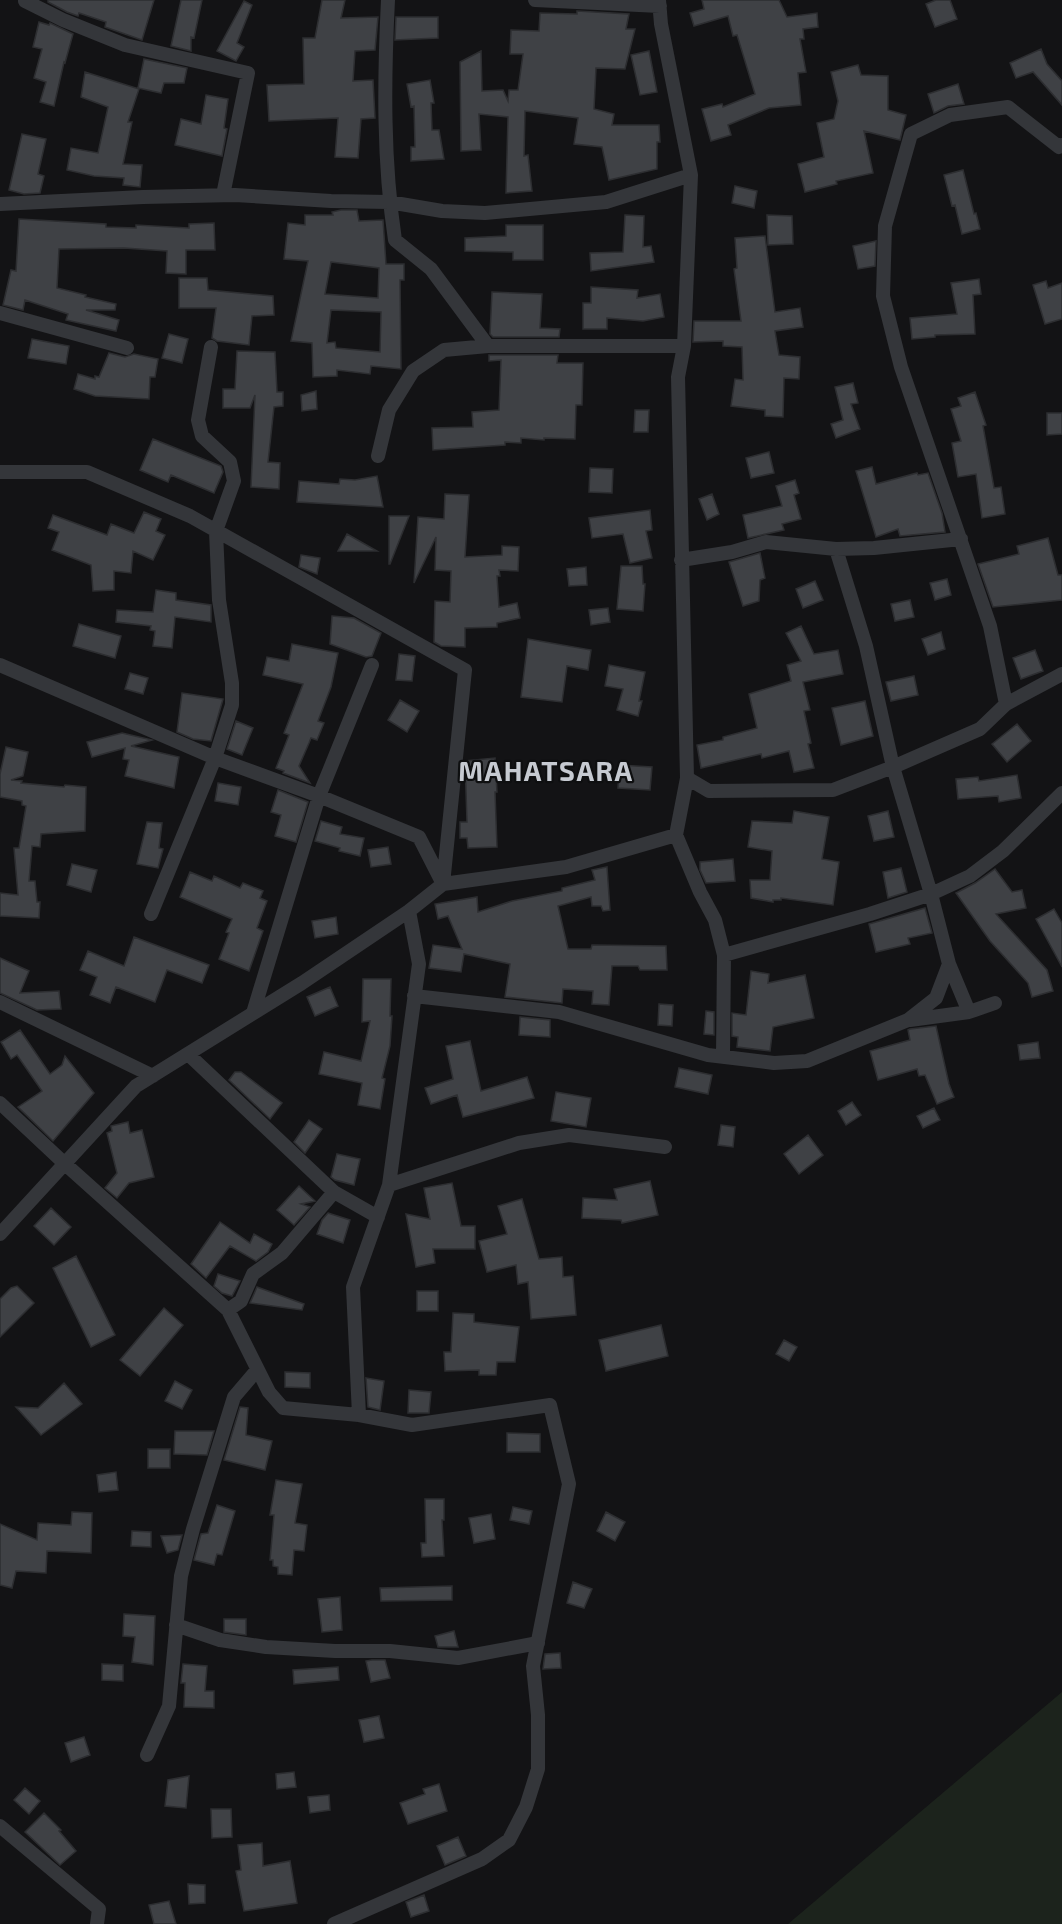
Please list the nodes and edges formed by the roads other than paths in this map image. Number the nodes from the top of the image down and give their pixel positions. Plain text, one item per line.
1 (388, 0) edge
2 (535, 0) edge
3 (25, 1) edge
4 (659, 3) edge
5 (1061, 148) edge
6 (691, 175) junction
7 (224, 195) junction
8 (389, 202) junction
9 (0, 204) edge
10 (0, 313) edge
11 (488, 345) junction
12 (684, 346) junction
13 (211, 347) dead end
14 (127, 348) dead end
15 (378, 456) dead end
16 (0, 472) edge
17 (216, 531) junction
18 (961, 539) junction
19 (836, 549) junction
20 (681, 560) junction
21 (0, 665) edge
22 (372, 665) dead end
23 (1062, 674) edge
24 (1006, 704) junction
25 (215, 758) junction
26 (893, 767) junction
27 (687, 778) junction
28 (1062, 793) edge
29 (319, 796) junction
30 (676, 835) junction
31 (443, 884) junction
32 (931, 894) junction
33 (409, 911) junction
34 (151, 914) dead end
35 (724, 955) junction
36 (949, 964) junction
37 (414, 996) junction
38 (0, 1002) edge
39 (995, 1004) dead end
40 (969, 1012) junction
41 (254, 1013) junction
42 (908, 1020) junction
43 (188, 1054) junction
44 (723, 1057) junction
45 (153, 1076) junction
46 (0, 1103) edge
47 (665, 1147) dead end
48 (64, 1163) junction
49 (389, 1185) junction
50 (334, 1192) junction
51 (378, 1217) junction
52 (0, 1234) edge
53 (228, 1310) junction
54 (257, 1370) junction
55 (359, 1414) junction
56 (176, 1625) junction
57 (538, 1643) junction
58 (147, 1755) dead end
59 (0, 1826) edge
60 (97, 1924) edge
61 (334, 1924) edge

1 - 8 street
2 - 4 street
3 - 7 street
4 - 6 street
5 - 18 street
6 - 8 street
6 - 12 street
7 - 8 street
7 - 9 street
8 - 11 street
10 - 14 street
11 - 12 street
11 - 15 street
12 - 20 street
13 - 17 street
16 - 17 street
17 - 25 street
17 - 31 street
18 - 19 street
18 - 24 street
19 - 20 street
19 - 26 street
20 - 27 street
21 - 25 street
22 - 29 street
23 - 24 street
24 - 26 street
25 - 29 street
25 - 34 street
26 - 27 street
26 - 32 street
27 - 30 street
28 - 32 street
29 - 31 street
29 - 41 street
30 - 31 street
30 - 35 street
31 - 33 street
32 - 35 street
32 - 36 street
33 - 37 street
33 - 41 street
35 - 44 street
36 - 40 street
36 - 42 street
37 - 44 street
37 - 49 street
38 - 45 street
39 - 40 street
40 - 42 street
41 - 43 street
42 - 44 street
43 - 45 street
43 - 50 street
45 - 48 street
46 - 48 street
47 - 49 street
48 - 52 street
48 - 53 street
49 - 51 street
50 - 51 street
50 - 53 street
51 - 55 street
53 - 54 street
54 - 55 street
54 - 56 street
55 - 57 street
56 - 57 street
56 - 58 street
57 - 61 street
59 - 60 street

